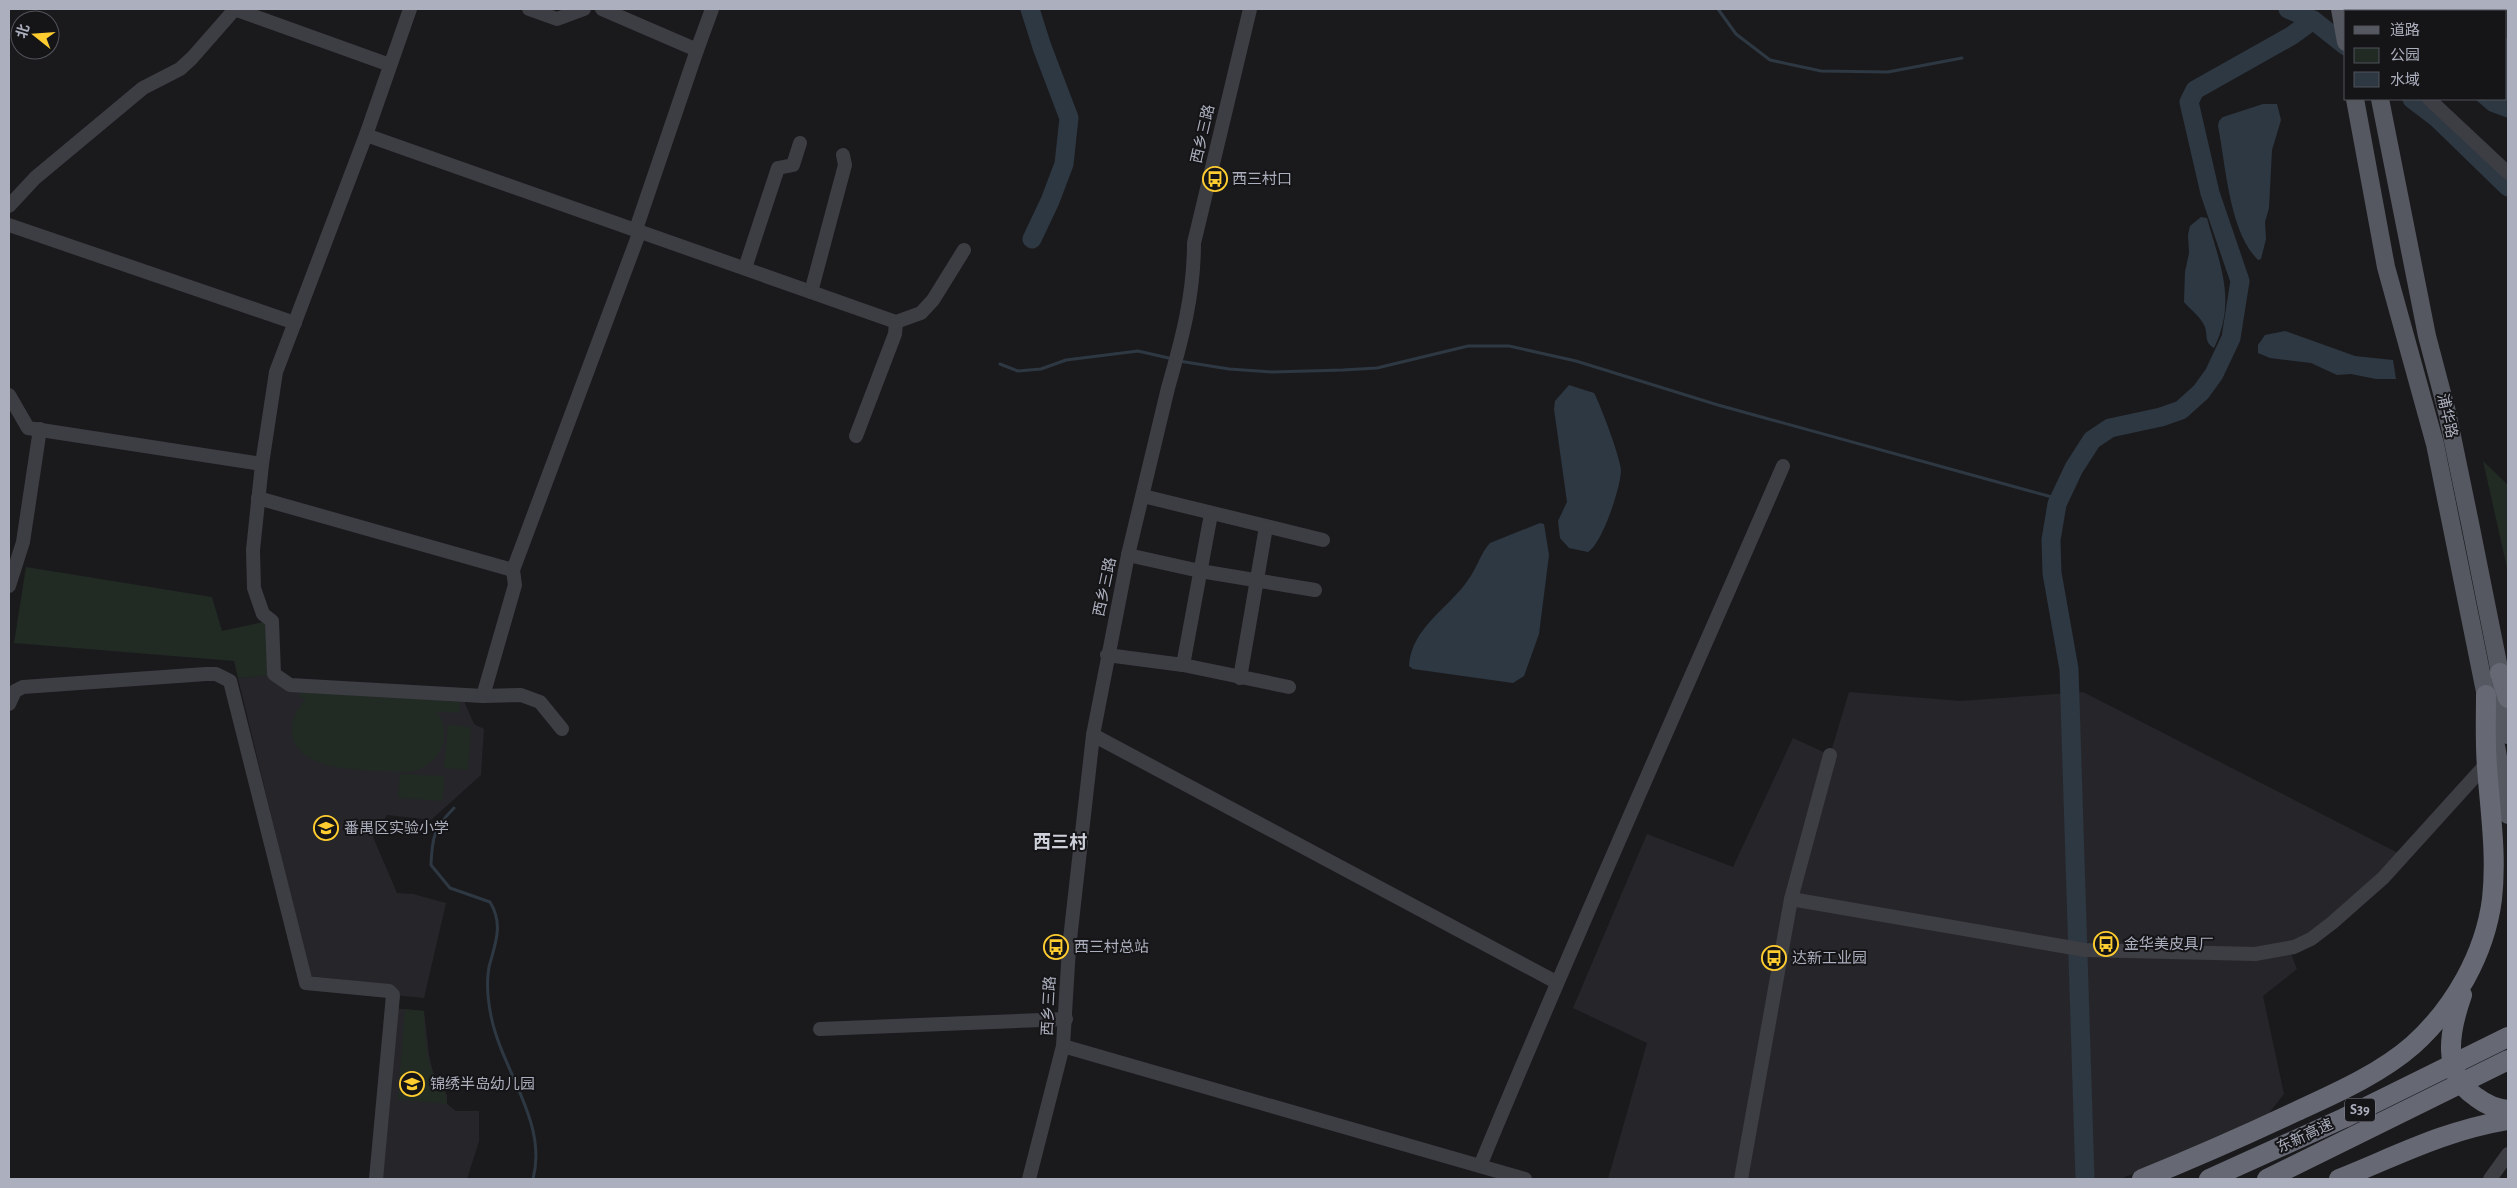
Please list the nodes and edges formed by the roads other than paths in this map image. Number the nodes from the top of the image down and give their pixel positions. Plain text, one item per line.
1 (235, 9) edge
2 (410, 9) edge
3 (529, 9) edge
4 (584, 9) edge
5 (602, 9) edge
6 (712, 9) edge
7 (1250, 9) edge
8 (2341, 10) edge
9 (2344, 29) edge
10 (698, 50) junction
11 (390, 65) junction
12 (2355, 100) edge
13 (2380, 100) edge
14 (2430, 100) edge
15 (366, 135) junction
16 (800, 143) dead end
17 (844, 155) dead end
18 (2508, 173) edge
19 (9, 206) edge
20 (9, 225) edge
21 (638, 230) junction
22 (964, 250) dead end
23 (745, 268) junction
24 (811, 292) junction
25 (896, 322) junction
26 (296, 323) junction
27 (9, 395) edge
28 (40, 429) junction
29 (856, 436) dead end
30 (262, 464) junction
31 (1783, 466) dead end
32 (1143, 496) junction
33 (258, 498) junction
34 (1211, 514) junction
35 (1266, 527) junction
36 (1323, 540) dead end
37 (1128, 556) junction
38 (513, 570) junction
39 (1200, 571) junction
40 (1257, 580) junction
41 (9, 586) edge
42 (1315, 590) dead end
43 (1107, 655) junction
44 (1183, 665) junction
45 (2500, 673) junction
46 (1240, 678) junction
47 (1289, 687) dead end
48 (2486, 695) joint
49 (483, 696) junction
50 (2508, 698) edge
51 (9, 704) edge
52 (2508, 728) edge
53 (562, 729) dead end
54 (1093, 735) junction
55 (1830, 756) dead end
56 (2492, 757) junction
57 (2508, 815) edge
58 (1790, 899) junction
59 (2478, 953) junction
60 (1556, 982) junction
61 (1066, 1019) junction
62 (820, 1029) dead end
63 (2508, 1037) edge
64 (1063, 1046) junction
65 (2508, 1060) edge
66 (2508, 1110) edge
67 (2508, 1120) edge
68 (2508, 1154) edge
69 (1480, 1166) junction
70 (376, 1179) edge
71 (1029, 1179) edge
72 (1525, 1179) edge
73 (1741, 1179) edge
74 (2142, 1179) edge
75 (2209, 1179) edge
76 (2266, 1179) edge
77 (2339, 1179) edge
78 (2490, 1179) edge

1 - 11 street
1 - 19 street
2 - 11 street
3 - 4 street
5 - 10 street
6 - 10 street
7 - 32 street, 西乡三路
8 - 9 main road
10 - 21 street
11 - 15 street
12 - 48 main road, 浦华路
13 - 45 main road, 浦华路
14 - 18 street
15 - 21 street
15 - 26 street
16 - 23 street
17 - 24 street
20 - 26 street
21 - 23 street
21 - 38 street
22 - 25 street
23 - 24 street
24 - 25 street
25 - 29 street
26 - 30 street
27 - 28 street
28 - 30 street
28 - 41 street
30 - 33 street
31 - 60 street
32 - 34 street
32 - 37 street, 西乡三路
33 - 38 street
33 - 49 street
34 - 35 street
34 - 39 street
35 - 36 street
35 - 40 street
37 - 39 street
37 - 43 street, 西乡三路
38 - 49 street
39 - 40 street
39 - 44 street
40 - 42 street
40 - 46 street
43 - 44 street
43 - 54 street, 西乡三路
44 - 46 street
45 - 50 highway
45 - 52 main road, 浦华路
46 - 47 street
48 - 56 highway
49 - 53 street
51 - 70 street
54 - 60 street
54 - 61 street, 西乡三路
55 - 58 street
56 - 57 main road
56 - 58 street
56 - 59 highway
58 - 73 street
59 - 66 highway
59 - 74 highway
60 - 69 street
61 - 62 street
61 - 64 street, 西乡三路
63 - 75 highway, 东新高速 / S39, bridge
64 - 69 street
64 - 71 street, 西乡三路
65 - 76 highway, 东新高速 / S39, bridge
67 - 77 highway
68 - 78 street
69 - 72 street

